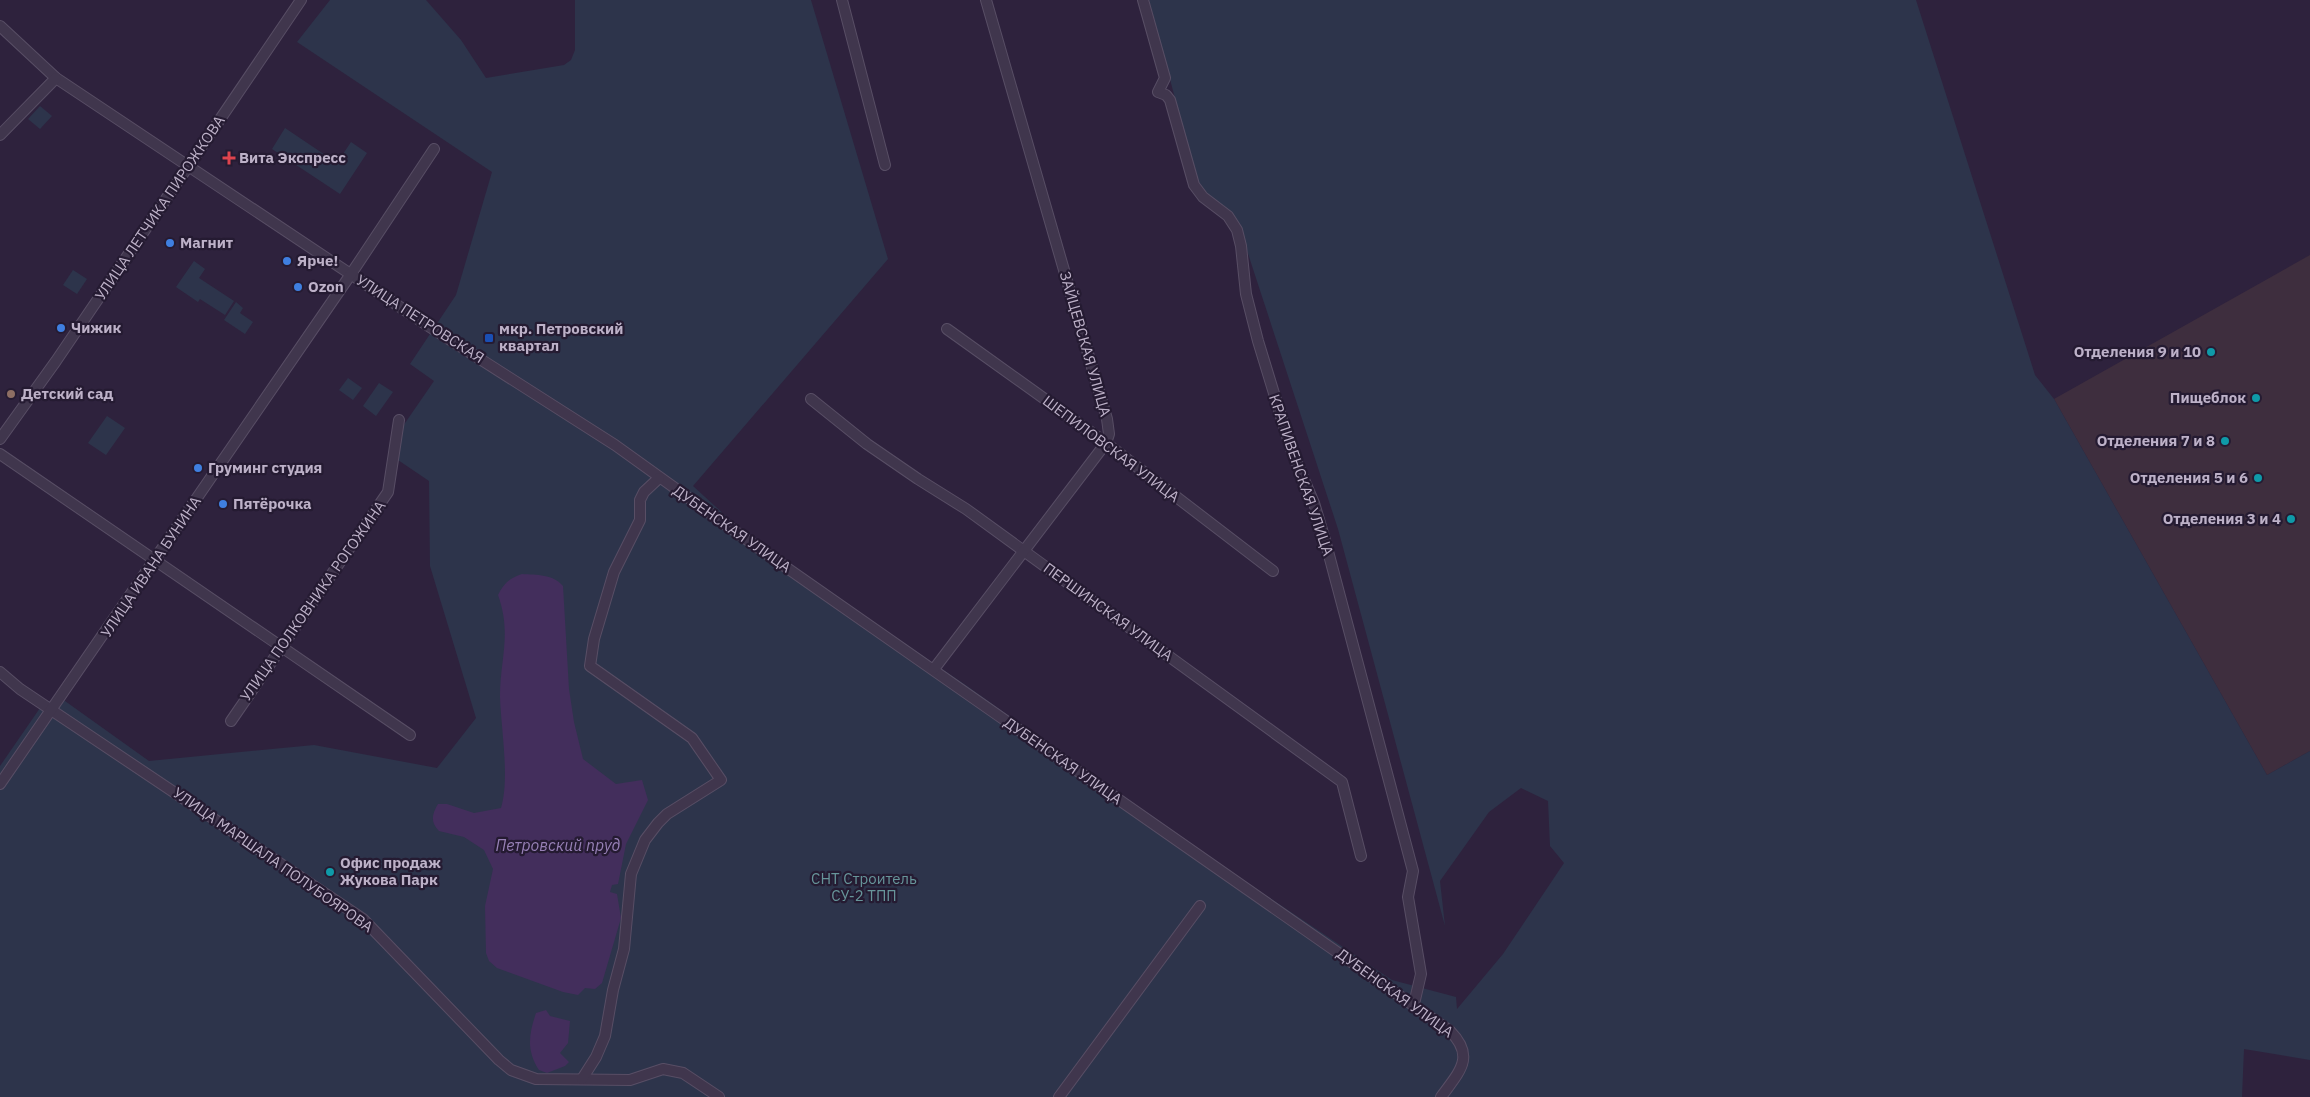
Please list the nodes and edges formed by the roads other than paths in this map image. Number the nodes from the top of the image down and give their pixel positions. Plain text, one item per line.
1 (301, 0) edge
2 (842, 0) edge
3 (986, 0) edge
4 (1143, 0) edge
5 (0, 26) edge
6 (56, 78) junction
7 (0, 135) edge
8 (434, 149) dead end
9 (188, 165) junction
10 (885, 165) dead end
11 (351, 274) junction
12 (947, 329) dead end
13 (811, 399) dead end
14 (399, 420) dead end
15 (0, 439) edge
16 (1106, 443) junction
17 (0, 454) edge
18 (659, 478) junction
19 (1024, 551) junction
20 (156, 559) junction
21 (1273, 571) dead end
22 (280, 648) junction
23 (934, 669) junction
24 (0, 672) edge
25 (52, 710) junction
26 (231, 721) dead end
27 (410, 735) dead end
28 (0, 784) edge
29 (1362, 856) dead end
30 (1200, 906) dead end
31 (1414, 1004) junction
32 (582, 1079) junction
33 (719, 1097) edge
34 (1059, 1097) edge
35 (1441, 1097) edge

1 - 9 street, УЛИЦА ЛЕТЧИКА ПИРОЖКОВА
2 - 10 street
3 - 16 street, ЗАЙЦЕВСКАЯ УЛИЦА
4 - 31 street, КРАПИВЕНСКАЯ УЛИЦА
5 - 6 street, УЛИЦА ПЕТРОВСКАЯ
6 - 7 street
6 - 9 street, УЛИЦА ПЕТРОВСКАЯ
8 - 11 street, УЛИЦА ИВАНА БУНИНА
9 - 11 street, УЛИЦА ПЕТРОВСКАЯ
9 - 15 street, УЛИЦА ЛЕТЧИКА ПИРОЖКОВА
11 - 18 street, УЛИЦА ПЕТРОВСКАЯ
11 - 20 street, УЛИЦА ИВАНА БУНИНА
12 - 16 street, ШЕПИЛОВСКАЯ УЛИЦА
13 - 19 street, ПЕРШИНСКАЯ УЛИЦА
14 - 22 street, УЛИЦА ПОЛКОВНИКА РОГОЖИНА
16 - 19 street
16 - 21 street, ШЕПИЛОВСКАЯ УЛИЦА
17 - 20 street
18 - 23 street, ДУБЕНСКАЯ УЛИЦА
18 - 32 street
19 - 23 street
19 - 29 street, ПЕРШИНСКАЯ УЛИЦА
20 - 22 street
20 - 25 street, УЛИЦА ИВАНА БУНИНА
22 - 26 street, УЛИЦА ПОЛКОВНИКА РОГОЖИНА
22 - 27 street
23 - 31 street, ДУБЕНСКАЯ УЛИЦА
24 - 25 street, УЛИЦА МАРШАЛА ПОЛУБОЯРОВА
25 - 28 street, УЛИЦА ИВАНА БУНИНА
25 - 32 street, УЛИЦА МАРШАЛА ПОЛУБОЯРОВА
30 - 34 street
31 - 35 street, ДУБЕНСКАЯ УЛИЦА
32 - 33 street, УЛИЦА МАРШАЛА ПОЛУБОЯРОВА

